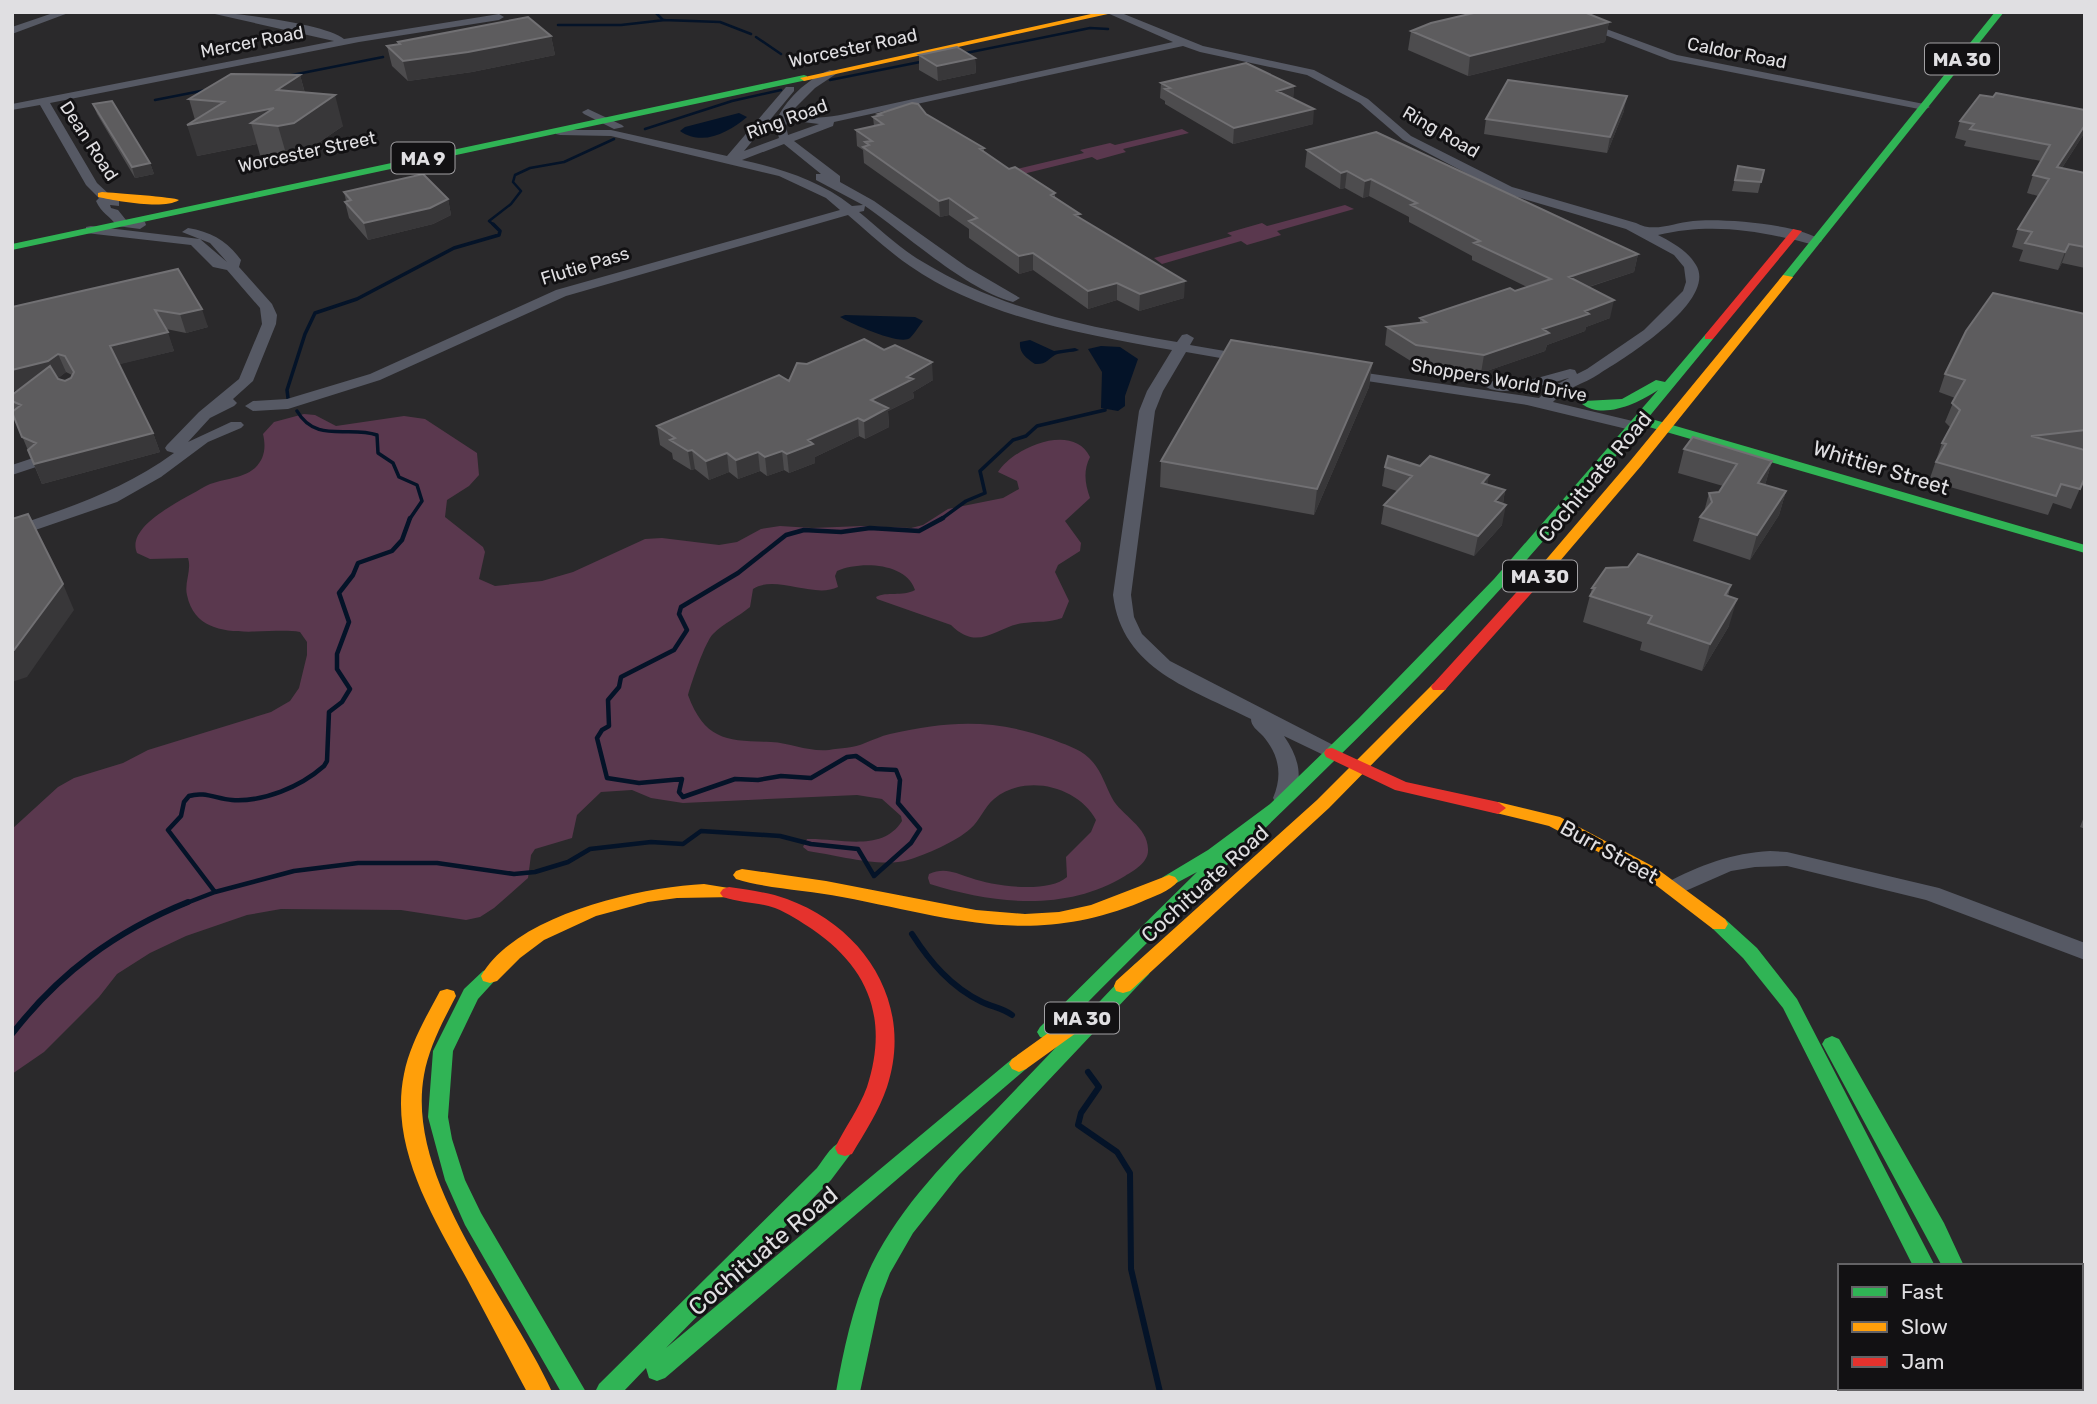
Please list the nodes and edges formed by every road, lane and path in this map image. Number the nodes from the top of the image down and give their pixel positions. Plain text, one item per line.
1 (66, 12) edge
2 (211, 12) edge
3 (1068, 12) edge
4 (1112, 12) edge
5 (1132, 12) edge
6 (1550, 12) edge
7 (1981, 12) edge
8 (2000, 12) edge
9 (499, 17) dead end
10 (1018, 22) junction
11 (1152, 28) junction
12 (12, 31) edge
13 (342, 42) junction
14 (1181, 43) junction
15 (834, 72) junction
16 (774, 73) joint
17 (800, 79) junction
18 (724, 94) joint
19 (43, 101) junction
20 (1905, 103) junction
21 (12, 107) edge
22 (1924, 107) junction
23 (789, 110) junction
24 (857, 115) junction
25 (594, 116) junction
26 (1891, 120) dead end
27 (760, 124) junction
28 (524, 136) junction
29 (787, 140) junction
30 (736, 156) junction
31 (856, 195) junction
32 (110, 205) junction
33 (178, 205) junction
34 (871, 205) junction
35 (850, 210) junction
36 (1807, 219) dead end
37 (50, 227) junction
38 (91, 230) junction
39 (183, 231) junction
40 (12, 235) edge
41 (1655, 237) junction
42 (1792, 238) junction
43 (1813, 244) junction
44 (12, 247) edge
45 (232, 267) junction
46 (1138, 341) junction
47 (1184, 343) junction
48 (1256, 349) edge
49 (1697, 351) junction
50 (1613, 356) junction
51 (1269, 362) edge
52 (1169, 368) junction
53 (246, 381) junction
54 (1493, 386) junction
55 (322, 394) junction
56 (1546, 399) junction
57 (1588, 404) junction
58 (217, 405) junction
59 (252, 406) junction
60 (200, 418) junction
61 (1638, 423) junction
62 (240, 424) junction
63 (1665, 427) junction
64 (33, 463) edge
65 (12, 470) edge
66 (131, 487) junction
67 (12, 533) edge
68 (2085, 549) edge
69 (1238, 705) junction
70 (1332, 753) junction
71 (1360, 767) junction
72 (1275, 808) junction
73 (729, 874) dead end
74 (1681, 884) junction
75 (1708, 893) dead end
76 (1733, 915) dead end
77 (2085, 952) edge
78 (1142, 969) junction
79 (455, 985) dead end
80 (1019, 1064) junction
81 (1923, 1264) edge
82 (1952, 1264) edge
83 (648, 1378) dead end
84 (538, 1388) edge
85 (574, 1392) edge
86 (607, 1392) edge
87 (848, 1392) edge

1 - 12 street
2 - 13 street
3 - 10 main road, Worcester Road / MA 9
4 - 11 street, Ring Road
4 - 15 main road, Worcester Road / MA 9
5 - 11 street
6 - 20 street, Caldor Road
7 - 20 main road, MA 30
8 - 22 main road, Cochituate Road / MA 30
9 - 13 street, Mercer Road
10 - 16 main road, Worcester Road / MA 9
10 - 17 main road
11 - 14 street, Ring Road
13 - 19 street, Mercer Road
14 - 24 street, Ring Road
14 - 41 street, Ring Road
15 - 17 main road, Worcester Road / MA 9
15 - 23 street
16 - 25 main road, Worcester Street / MA 9
17 - 18 main road, Worcester Road / MA 9
17 - 27 street
18 - 25 main road, Worcester Street / MA 9
19 - 21 street, Mercer Road
19 - 32 street, Dean Road
20 - 22 street, Caldor Road
20 - 26 main road, MA 30
22 - 43 main road, Cochituate Road / MA 30
23 - 24 street, Ring Road
23 - 29 street
24 - 29 street, Ring Road
25 - 28 main road, Worcester Street / MA 9
25 - 30 street
25 - 33 main road, Worcester Street / MA 9
27 - 29 street
27 - 30 street
28 - 30 street
28 - 33 main road, Worcester Street / MA 9
29 - 30 street, Ring Road
29 - 31 street
30 - 31 street
30 - 35 street
31 - 34 street
32 - 33 main road, Worcester Street / MA 9
32 - 33 main road
32 - 37 main road, Worcester Street / MA 9
32 - 37 main road
32 - 38 main road, Worcester Street / MA 9
32 - 39 street
33 - 39 main road
34 - 35 street, Flutie Pass
34 - 47 street
35 - 46 street
35 - 55 street, Flutie Pass
36 - 42 main road, Cochituate Road / MA 30
37 - 40 main road, Worcester Street / MA 9
38 - 44 main road, Worcester Street / MA 9
38 - 45 street
39 - 45 street
41 - 42 street
41 - 50 street, Ring Road
42 - 43 street
42 - 49 main road, Cochituate Road / MA 30
43 - 63 main road, Cochituate Road / MA 30
45 - 53 street
46 - 47 street
46 - 52 street
47 - 48 street
47 - 51 street
47 - 52 street
49 - 57 main road
49 - 61 main road, Cochituate Road / MA 30
50 - 54 street, Ring Road
50 - 56 street, Ring Road
52 - 69 street
53 - 58 street
53 - 59 street
54 - 56 street, Shoppers World Drive
54 - 56 street, Shoppers World Drive
55 - 59 street, Flutie Pass
55 - 62 street, Flutie Pass
56 - 57 street, Shoppers World Drive
56 - 61 street, Shoppers World Drive
57 - 61 street, Shoppers World Drive
58 - 59 street, Flutie Pass
58 - 60 street
59 - 62 street
60 - 62 street
60 - 66 street
61 - 63 main road, Shoppers World Drive
61 - 70 main road, Cochituate Road / MA 30
62 - 66 street
63 - 68 main road, Whittier Street
63 - 71 main road, Cochituate Road / MA 30
64 - 65 street
66 - 67 street
69 - 70 street
69 - 72 street
70 - 71 main road, Burr Street
70 - 72 main road, Cochituate Road / MA 30
71 - 74 main road, Burr Street
71 - 78 main road, Cochituate Road / MA 30
72 - 73 main road
72 - 80 main road, Cochituate Road / MA 30
74 - 75 main road
74 - 77 street, Burr Street
74 - 81 main road
76 - 82 main road
78 - 80 main road, Cochituate Road / MA 30
78 - 87 main road
79 - 84 main road
80 - 83 main road, Cochituate Road / MA 30
85 - 86 main road

